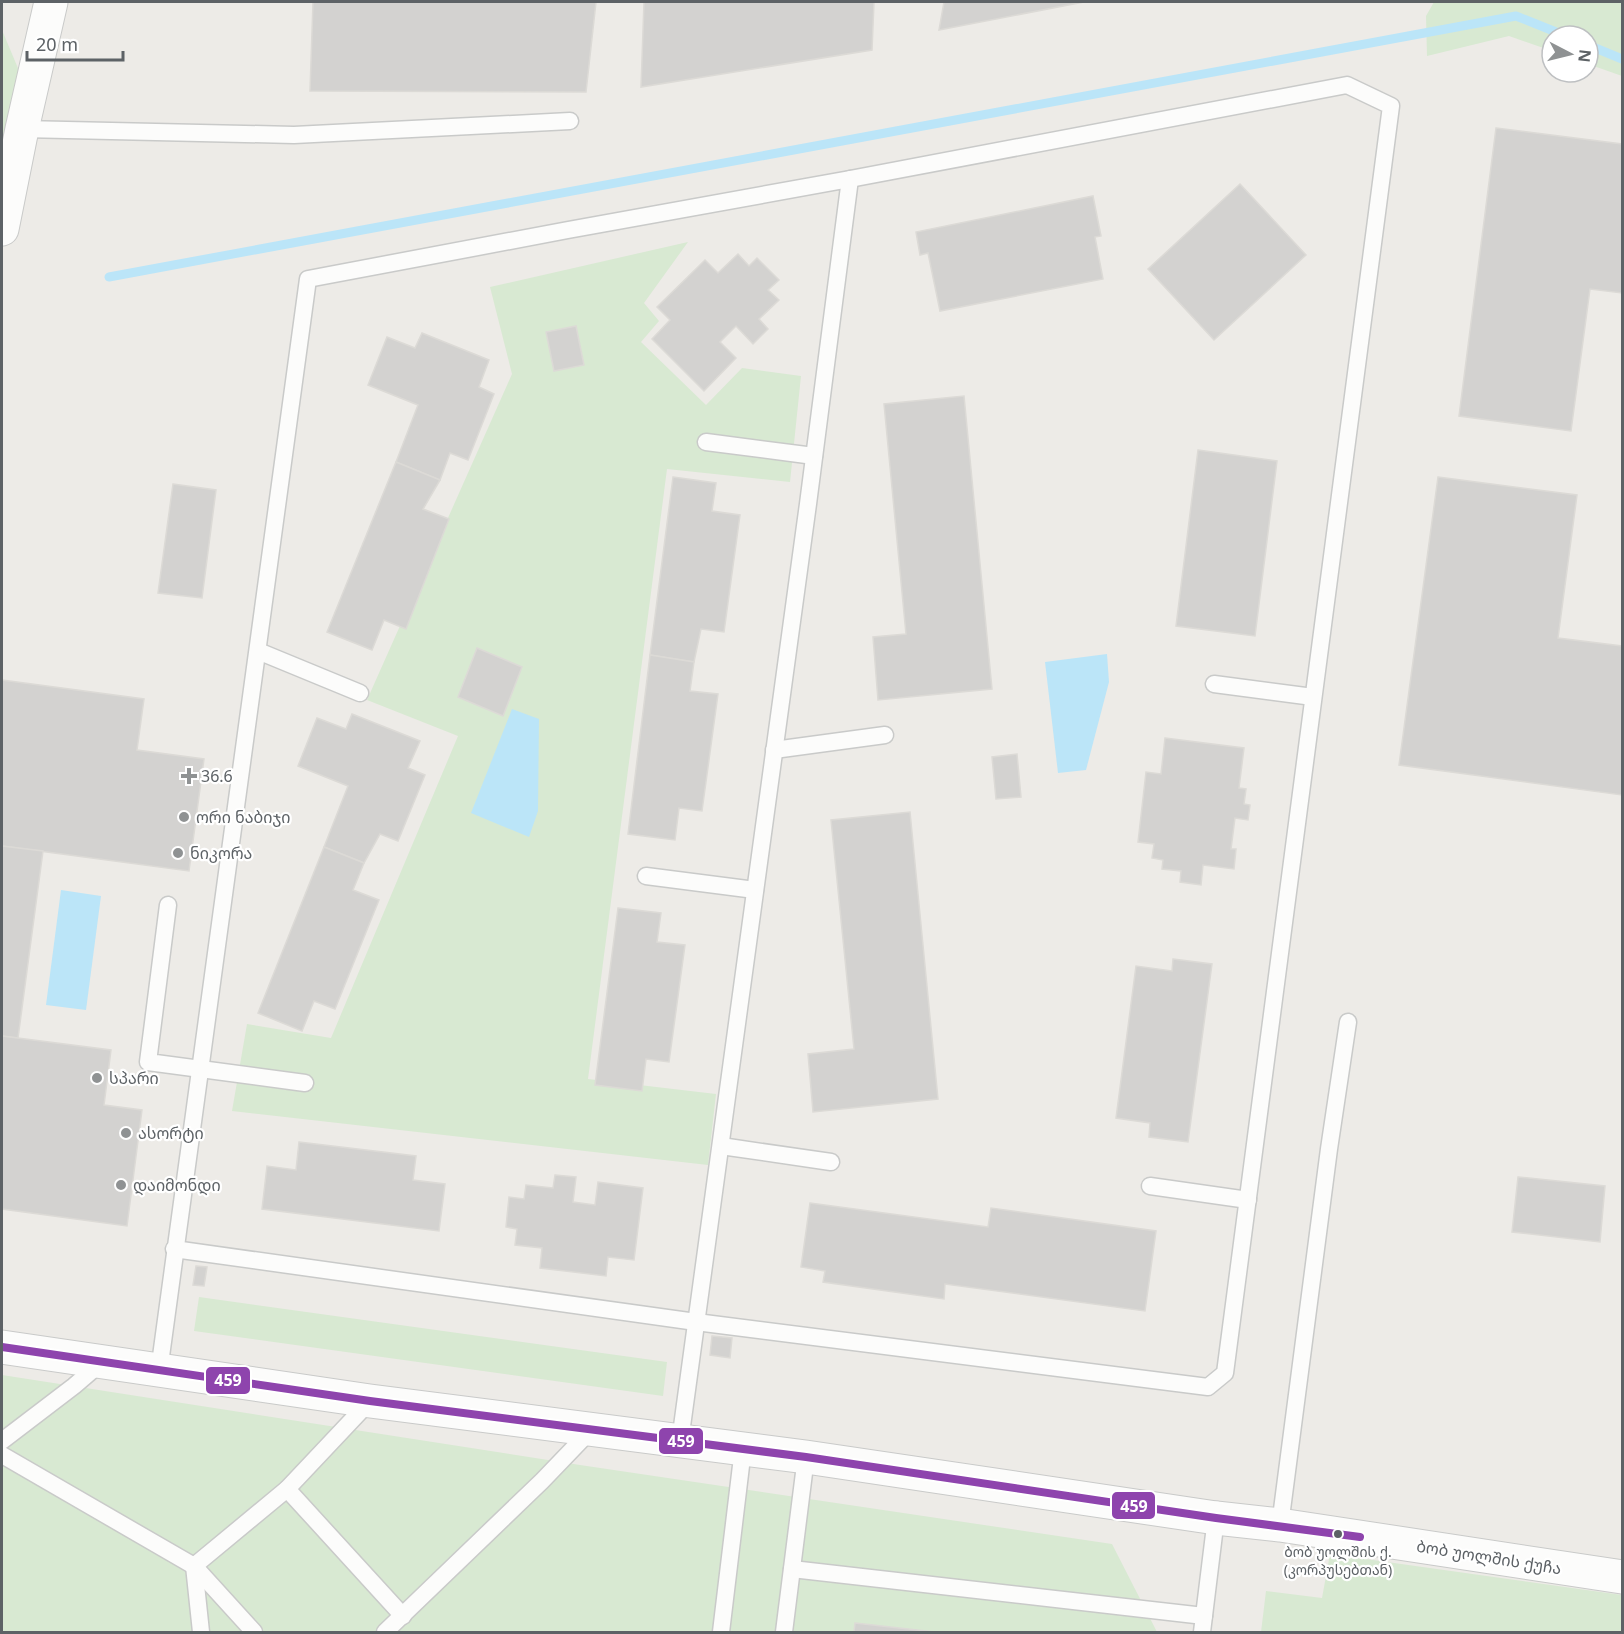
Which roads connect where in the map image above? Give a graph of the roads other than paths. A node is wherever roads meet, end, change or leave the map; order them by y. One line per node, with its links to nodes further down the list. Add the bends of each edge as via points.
1 (51, 2): 3 (street)
2 (570, 121): 3 (lane, via 294,135)
3 (22, 129): 5 (street)
4 (850, 179): 7 (lane); 8 (lane, via 308,279); 11 (lane, via 1347,85 1391,106)
5 (2, 230)
6 (706, 442): 7 (lane)
7 (814, 456): 13 (lane)
8 (258, 651): 10 (lane); 18 (lane)
9 (1214, 684): 11 (lane)
10 (360, 693)
11 (1313, 698): 23 (lane)
12 (885, 735): 13 (lane)
13 (774, 750): 15 (lane)
14 (646, 876): 15 (lane)
15 (755, 890): 20 (lane)
16 (168, 905): 18 (lane, via 148,1062)
17 (1348, 1022): 38 (lane)
18 (200, 1069): 19 (lane); 24 (lane)
19 (305, 1083)
20 (721, 1146): 21 (lane); 25 (lane)
21 (831, 1162)
22 (1150, 1186): 23 (lane)
23 (1248, 1200): 25 (lane, via 1225,1373 1208,1387)
24 (174, 1249): 25 (lane); 28 (lane)
25 (696, 1322): 32 (lane)
26 (2, 1347): 27 (street, ბობ უოლშის ქუჩა)
27 (102, 1361): 28 (street, ბობ უოლშის ქუჩა); 31 (lane)
28 (159, 1371): 29 (street, ბობ უოლშის ქუჩა)
29 (370, 1401): 30 (street, ბობ უოლშის ქუჩა); 36 (lane)
30 (591, 1430): 32 (street, ბობ უოლშის ქუჩა); 42 (lane)
31 (2, 1441)
32 (680, 1441): 33 (street, ბობ უოლშის ქუჩა)
33 (743, 1449): 35 (street, ბობ უოლშის ქუჩა); 47 (lane)
34 (2, 1455): 39 (lane)
35 (806, 1457): 37 (street, ბობ უოლშის ქუჩა); 40 (lane)
36 (287, 1489): 39 (lane); 42 (lane)
37 (1216, 1518): 38 (street, ბობ უოლშის ქუჩა); 43 (lane)
38 (1280, 1525): 41 (street, ბობ უოლშის ქუჩა)
39 (194, 1566): 44 (lane); 45 (lane)
40 (792, 1569): 43 (lane); 48 (lane)
41 (1623, 1577)
42 (403, 1616): 46 (lane)
43 (1203, 1624)
44 (201, 1632)
45 (254, 1632)
46 (385, 1632)
47 (721, 1632)
48 (784, 1632)

